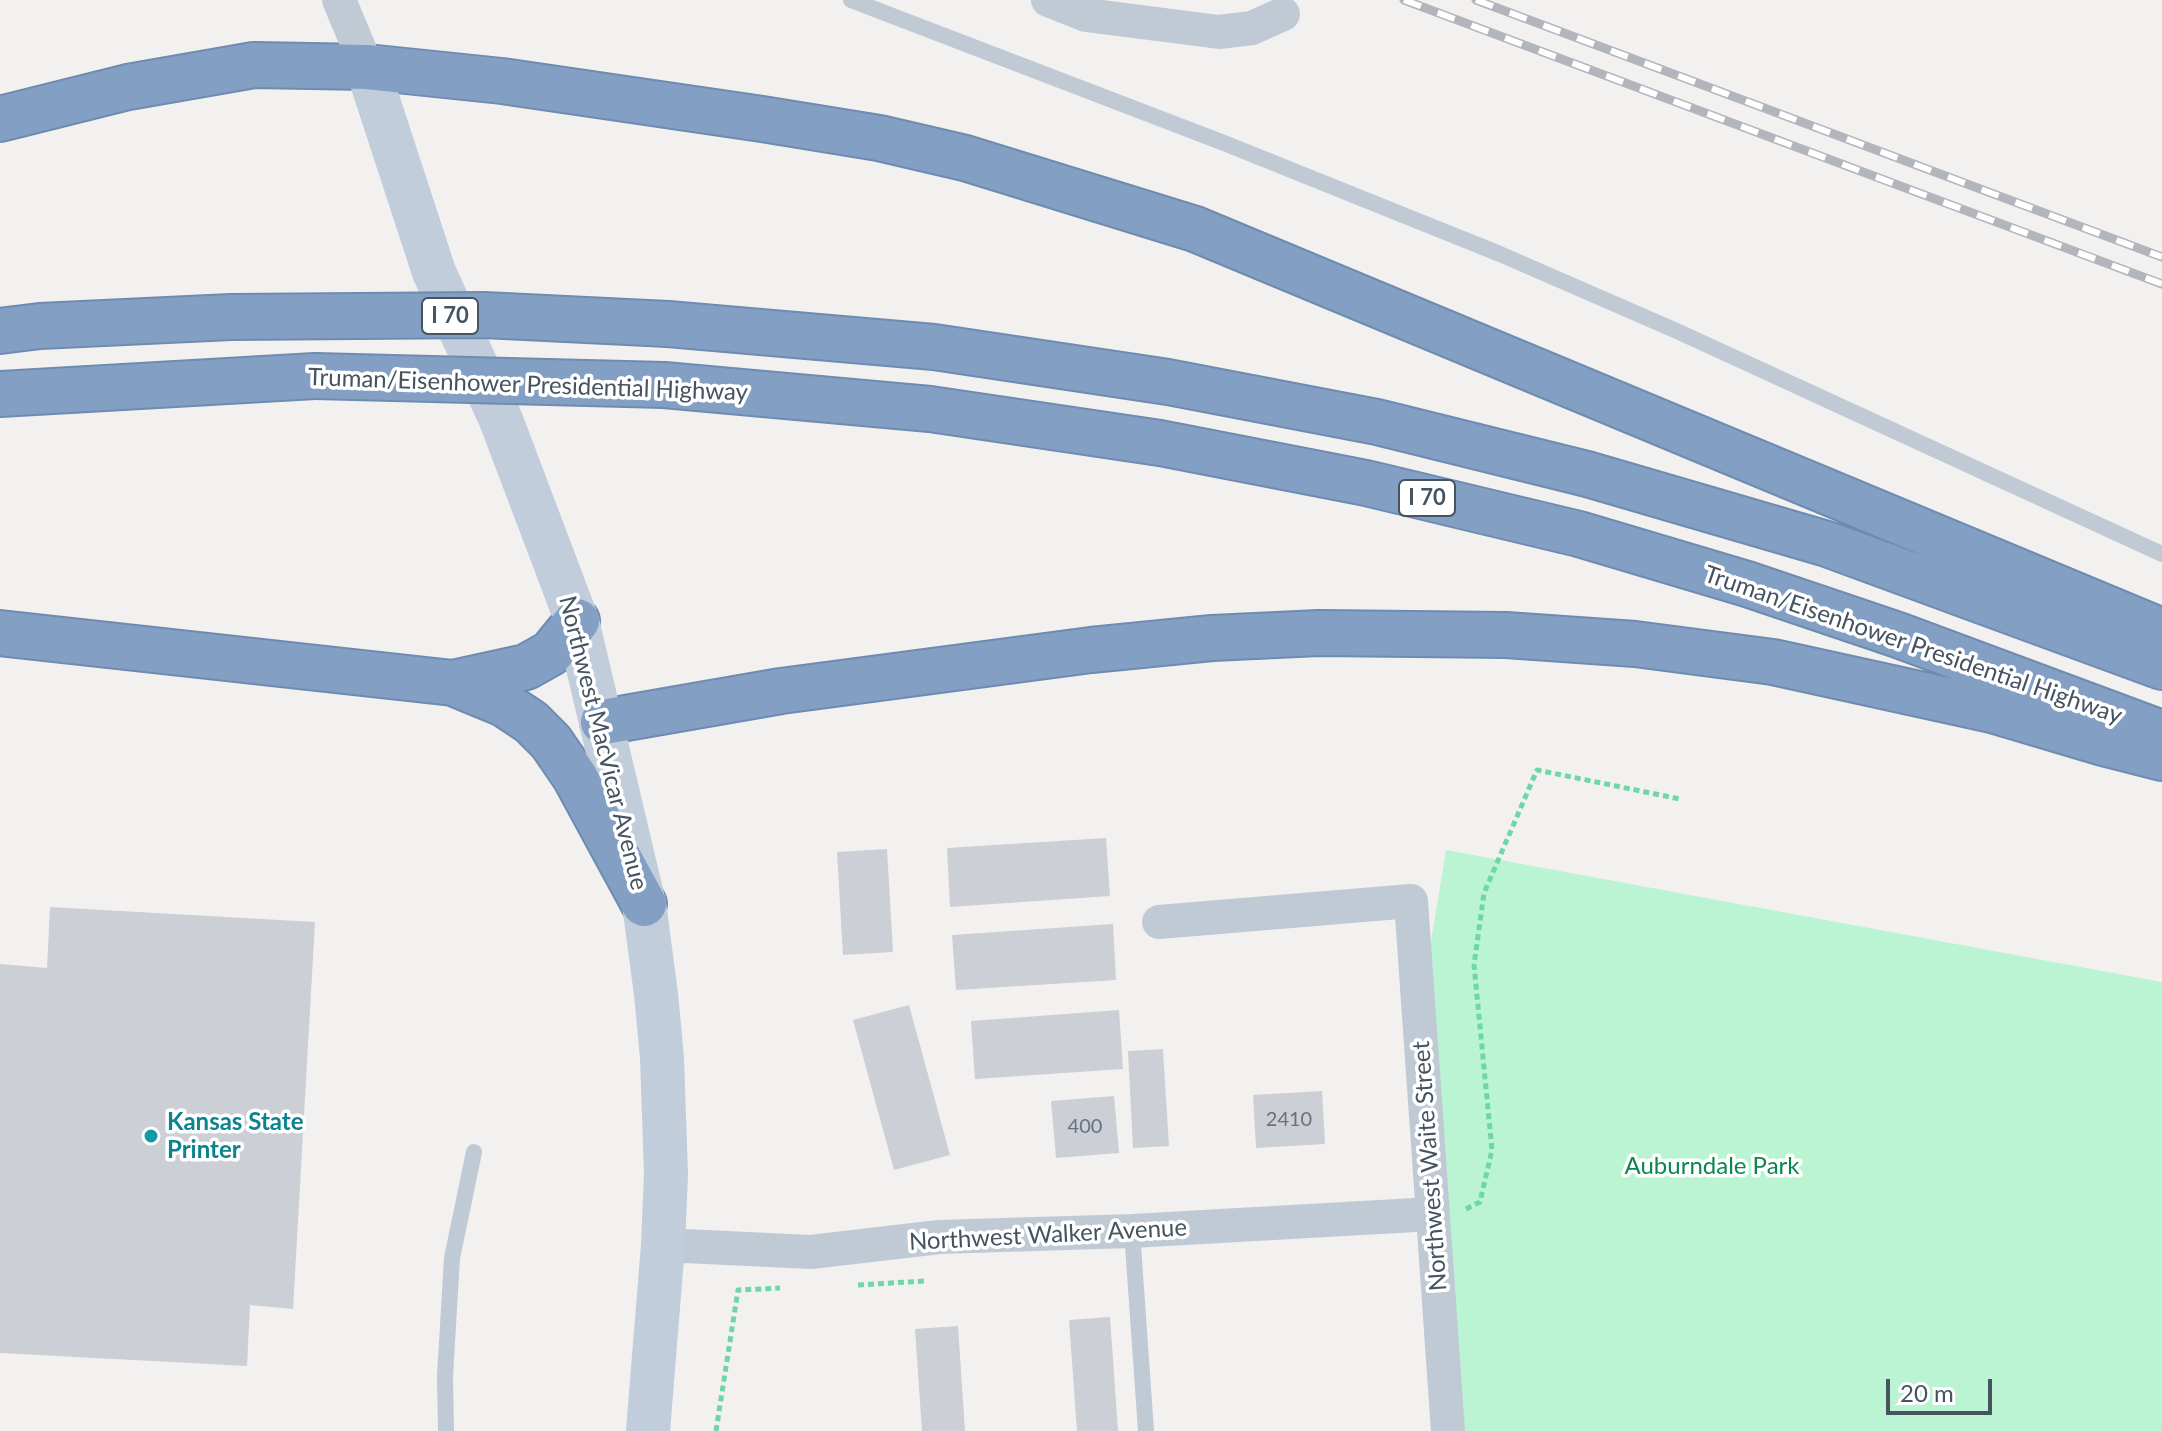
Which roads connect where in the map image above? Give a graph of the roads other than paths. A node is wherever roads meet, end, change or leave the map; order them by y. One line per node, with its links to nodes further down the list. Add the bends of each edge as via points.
1 (339, 0): 5 (street, Northwest MacVicar Avenue)
2 (851, 0): 9 (lane, via 1500,254)
3 (1048, 0): 4 (street, via 1086,15 1219,32 1252,28)
4 (1283, 14)
5 (367, 67): 6 (highway, via 254,65 128,87); 10 (main road, Northwest MacVicar Avenue, via 434,272 501,420); 11 (highway, via 502,81 879,138 1082,192 1195,229)
6 (0, 119)
7 (0, 331): 13 (highway, I 70, bridge, via 231,317 484,315 668,324 934,347 1168,382 1377,422 1587,474 1827,544)
8 (0, 394): 16 (highway, Truman/Eisenhower Presidential Highway / I 70, bridge, via 315,376 664,385 930,409 1160,443 1366,483 1579,534 1898,635)
9 (2162, 554)
10 (577, 621): 14 (highway, via 551,653 526,667); 15 (main road, Northwest MacVicar Avenue)
11 (2162, 631)
12 (0, 633): 14 (highway)
13 (2162, 667)
14 (453, 683): 18 (highway, via 504,704 551,742)
15 (603, 722): 17 (highway, via 781,691 1212,638 1506,635 1635,644 1773,662 1992,710); 18 (main road, Northwest MacVicar Avenue)
16 (2162, 733)
17 (2162, 758)
18 (644, 904): 23 (main road, Northwest MacVicar Avenue, via 662,1058)
19 (1159, 922): 21 (street, Northwest Waite Street, via 1411,901)
20 (474, 1152): 24 (lane, via 452,1258)
21 (1444, 1214): 22 (street, Northwest Walker Avenue); 27 (street, Northwest Waite Street)
22 (1132, 1231): 23 (street, Northwest Walker Avenue, via 939,1237 811,1252); 26 (lane)
23 (663, 1245): 25 (main road, Northwest MacVicar Avenue)
24 (446, 1431)
25 (648, 1431)
26 (1146, 1431)
27 (1448, 1431)

